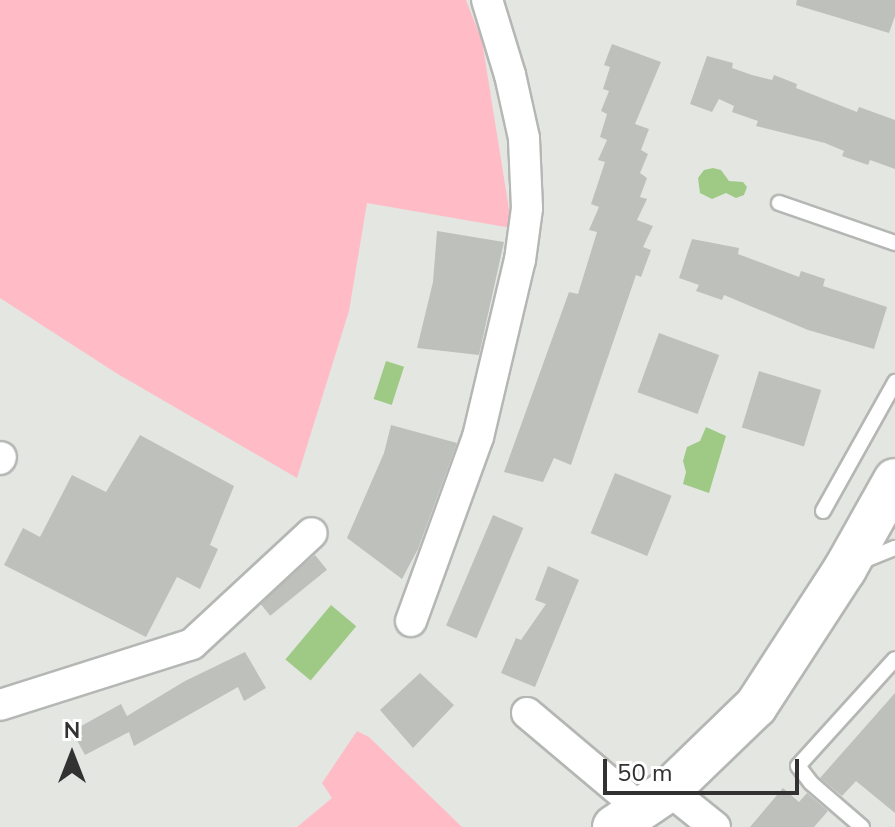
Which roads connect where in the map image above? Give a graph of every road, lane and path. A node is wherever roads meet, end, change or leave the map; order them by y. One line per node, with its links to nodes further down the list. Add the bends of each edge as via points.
1 (487, 0): 10 (street, via 524,138 527,208 520,260 478,437)
2 (779, 203): 3 (lane)
3 (895, 243)
4 (895, 382): 6 (lane)
5 (895, 480): 9 (main road)
6 (823, 511)
7 (312, 533): 12 (street, via 192,644)
8 (895, 548): 9 (lane)
9 (845, 569): 14 (main road, via 756,706)
10 (411, 621)
11 (895, 659): 16 (lane, via 798,766)
12 (0, 705)
13 (527, 713): 14 (street)
14 (641, 809): 15 (street)
15 (715, 827)
16 (862, 827)

